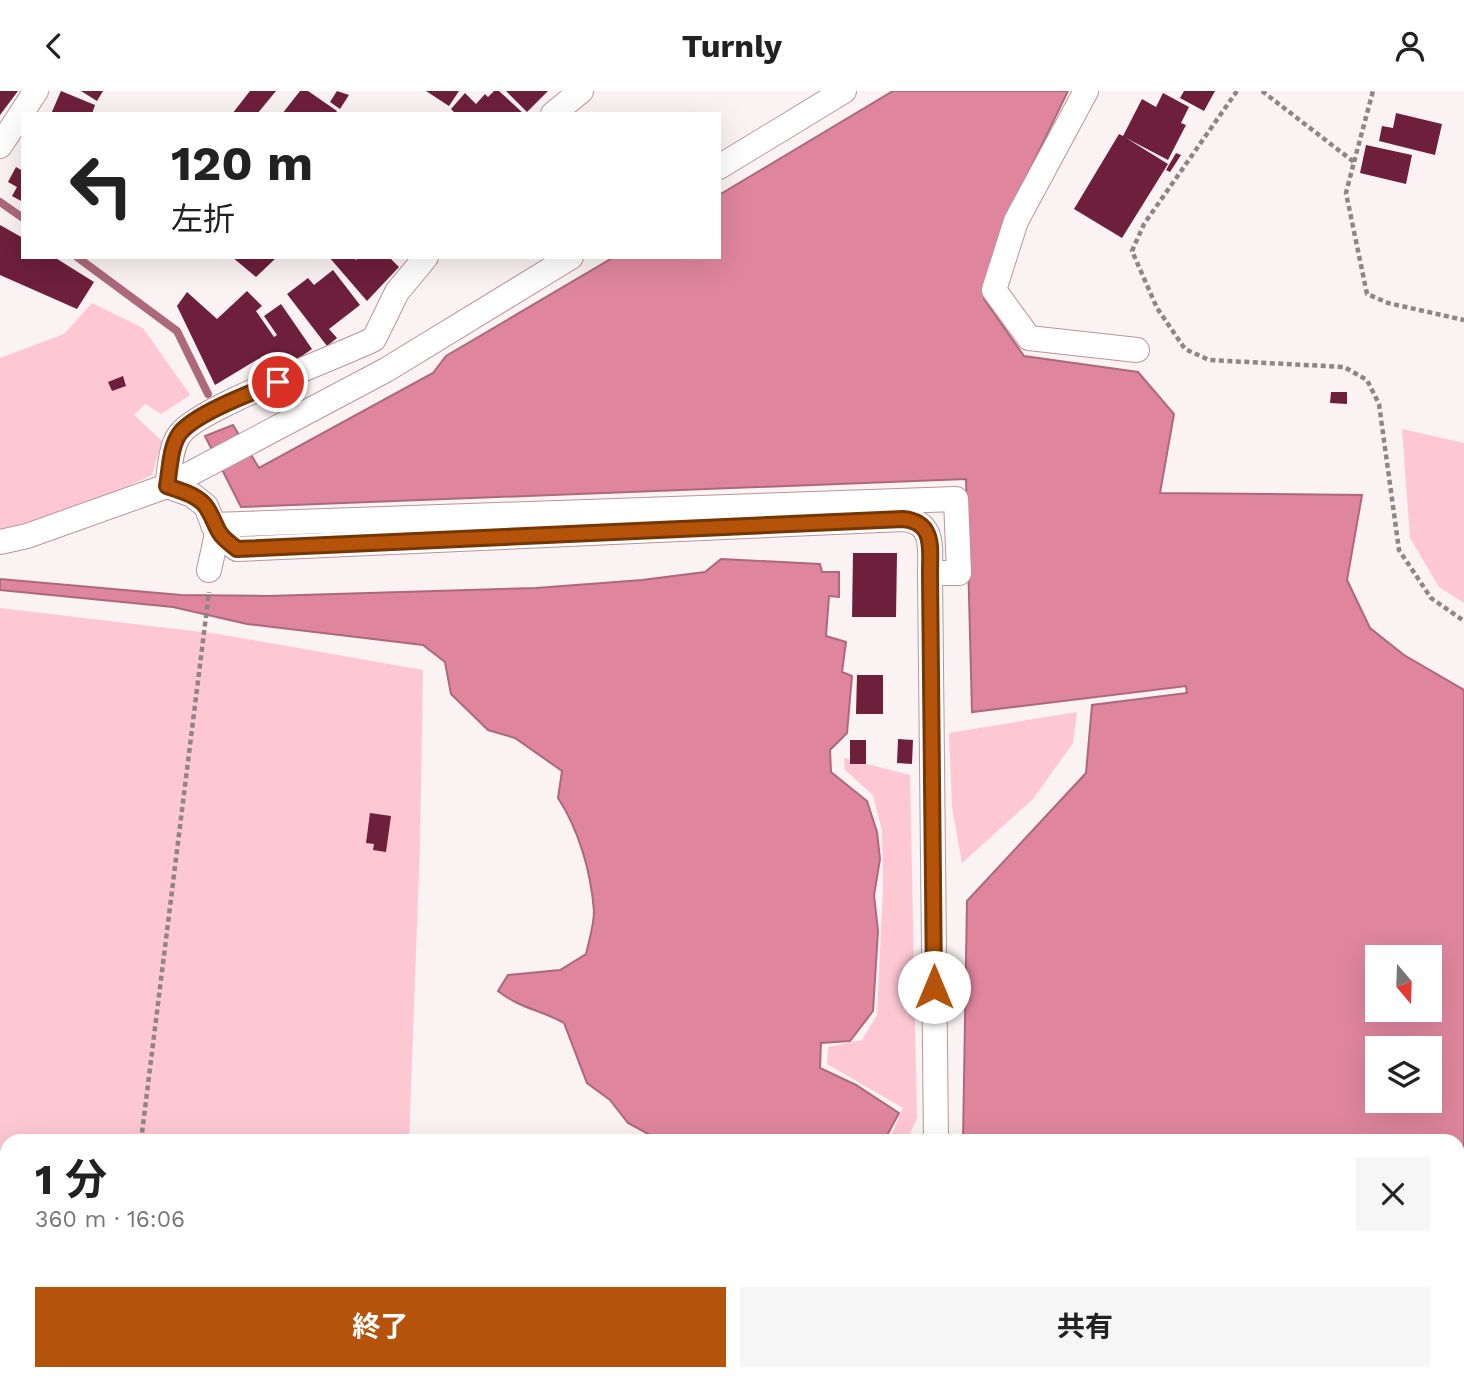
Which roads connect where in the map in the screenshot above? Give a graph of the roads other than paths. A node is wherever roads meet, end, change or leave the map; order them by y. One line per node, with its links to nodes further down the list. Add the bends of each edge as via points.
1 (36, 91): 5 (street)
2 (581, 91): 6 (street)
3 (844, 91): 9 (street)
4 (1086, 91): 12 (street, via 1016,221 995,290 1029,338)
5 (22, 112)
6 (555, 112)
7 (21, 114): 8 (street)
8 (0, 146)
9 (721, 166)
10 (424, 259): 13 (street, via 397,292 374,339 228,403 179,434)
11 (568, 259): 13 (street, via 386,370)
12 (1137, 350)
13 (167, 486): 14 (street, via 206,506); 15 (street)
14 (215, 530): 16 (street); 17 (street, via 237,549 279,549 903,519 915,520 929,531); 17 (street, via 956,499 959,573)
15 (0, 542)
16 (209, 571)
17 (930, 573): 18 (street)
18 (936, 1134)

